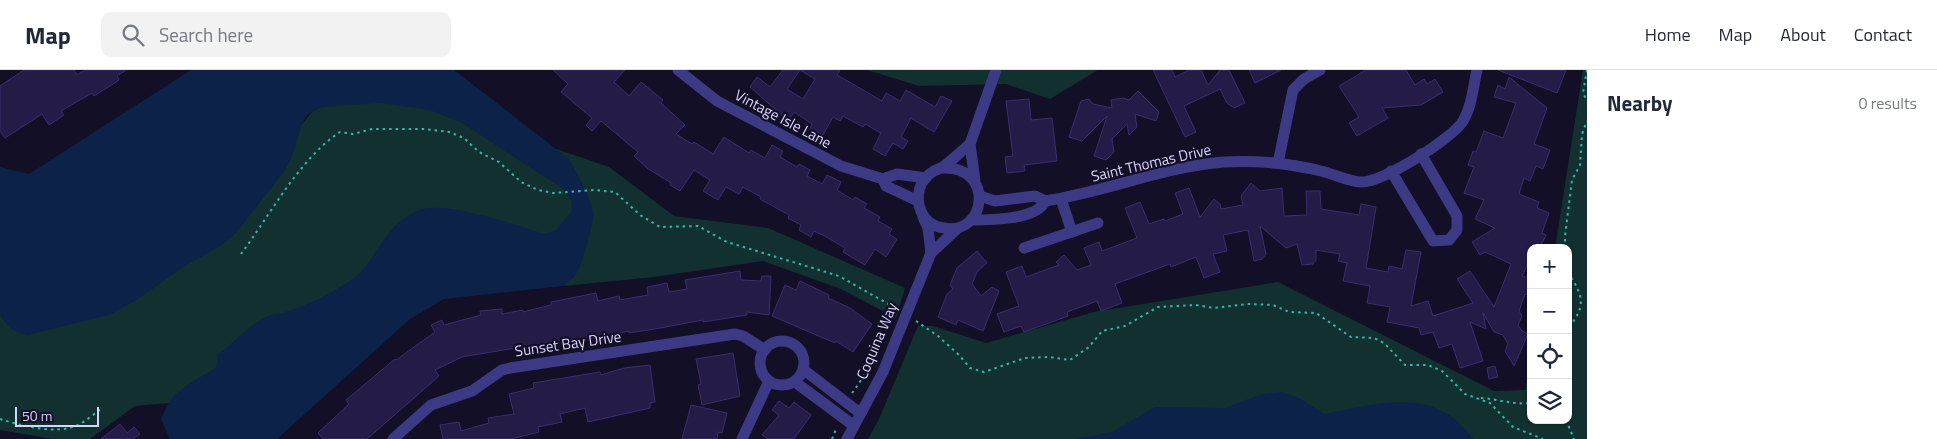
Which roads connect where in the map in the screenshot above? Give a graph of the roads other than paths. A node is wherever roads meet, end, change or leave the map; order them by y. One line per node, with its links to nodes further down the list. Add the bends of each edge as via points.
1 (678, 70): 11 (street, Vintage Isle Lane, via 717,101 840,166)
2 (996, 70): 5 (street)
3 (1320, 70): 7 (street, via 1293,90)
4 (1476, 70): 6 (street, Saint Thomas Drive, via 1470,106 1463,120 1447,138)
5 (970, 144): 8 (street); 12 (street)
6 (1421, 154): 9 (street, Saint Thomas Drive); 9 (street, via 1457,216 1457,230 1449,240 1433,241)
7 (1278, 163): 9 (street, Saint Thomas Drive, via 1363,182); 15 (street, Saint Thomas Drive, via 1221,162)
8 (943, 168): 10 (street); 12 (street, via 960,170)
9 (1391, 171)
10 (926, 178): 11 (street, Vintage Isle Lane, via 897,174); 16 (street, via 918,193)
11 (883, 179): 16 (street, Vintage Isle Lane, via 886,186)
12 (974, 181): 13 (street)
13 (980, 196): 14 (street, Saint Thomas Drive, via 995,201); 20 (street)
14 (1024, 198): 17 (street, Saint Thomas Drive, via 1035,196); 18 (street)
15 (1061, 198): 17 (street, Saint Thomas Drive); 23 (street)
16 (918, 201): 19 (street)
17 (1045, 201): 18 (street, Saint Thomas Drive, via 1040,209)
18 (1028, 213): 20 (street, Saint Thomas Drive, via 1016,217)
19 (923, 215): 22 (street, via 938,227); 25 (street, Coquina Way, via 928,228)
20 (971, 220): 22 (street)
21 (1098, 223): 23 (street)
22 (958, 228): 25 (street, Coquina Way)
23 (1072, 232): 24 (street)
24 (1024, 248)
25 (930, 253): 30 (street, Coquina Way, via 883,372)
26 (765, 350): 27 (street, via 780,341 795,345 804,356); 28 (street, via 760,360); 32 (street, Sunset Bay Drive, via 735,334 510,368 472,391 431,405)
27 (804, 370): 29 (street); 30 (street)
28 (768, 381): 29 (street, via 782,386); 33 (street)
29 (795, 382): 31 (street)
30 (860, 413): 31 (street, Coquina Way)
31 (853, 425): 34 (street, Coquina Way)
32 (393, 439)
33 (742, 439)
34 (847, 439)

